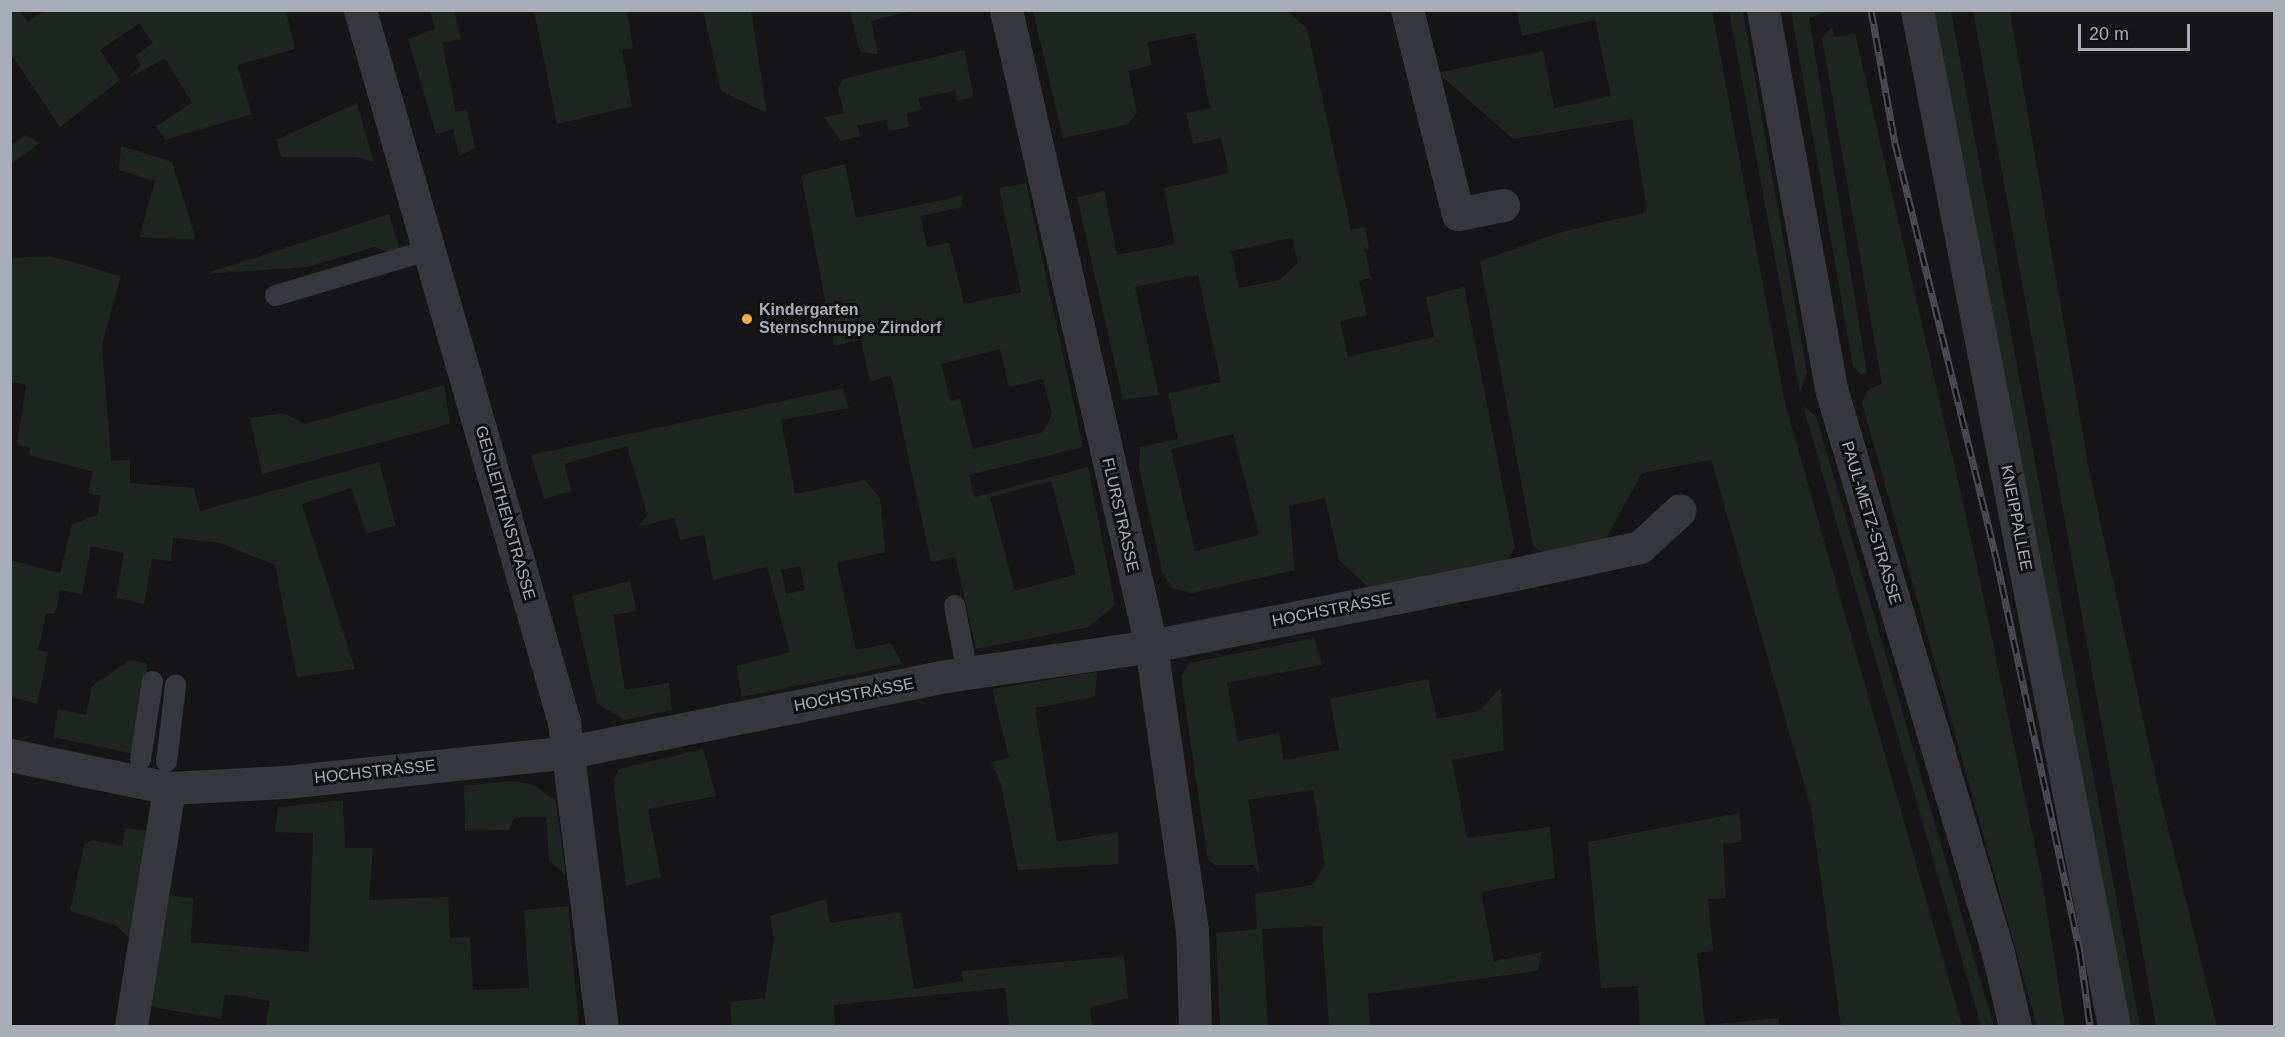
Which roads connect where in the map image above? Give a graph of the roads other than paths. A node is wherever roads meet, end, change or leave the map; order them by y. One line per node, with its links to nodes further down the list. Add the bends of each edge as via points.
1 (360, 10): 7 (street, GEISLEITHENSTRASSE)
2 (1006, 10): 11 (street, FLURSTRASSE)
3 (1407, 10): 6 (street, via 1458,214)
4 (1762, 10): 22 (street, PAUL-METZ-STRASSE, via 1832,392 1998,953)
5 (1917, 10): 23 (street, KNEIPPALLEE)
6 (1503, 205)
7 (430, 249): 8 (lane); 15 (street, GEISLEITHENSTRASSE)
8 (275, 295)
9 (1680, 510): 11 (street, HOCHSTRASSE, via 1640,547)
10 (954, 605): 12 (lane)
11 (1151, 646): 12 (street, HOCHSTRASSE); 21 (street, FLURSTRASSE, via 1190,908)
12 (967, 673): 15 (street, HOCHSTRASSE)
13 (152, 681): 17 (lane)
14 (175, 685): 18 (lane)
15 (569, 752): 18 (street, HOCHSTRASSE); 20 (street, GEISLEITHENSTRASSE)
16 (10, 755): 18 (street, HOCHSTRASSE)
17 (140, 759)
18 (168, 775): 19 (street)
19 (131, 1026)
20 (602, 1026)
21 (1195, 1026)
22 (2015, 1026)
23 (2114, 1026)

